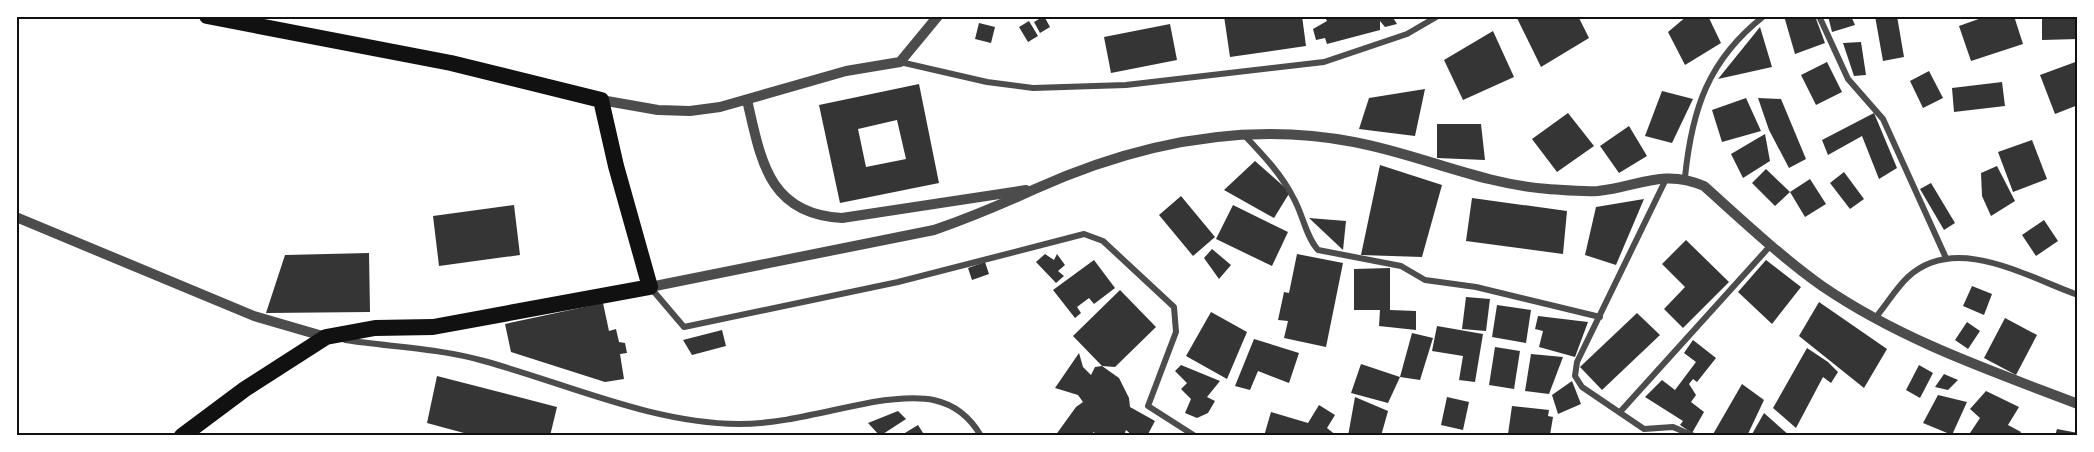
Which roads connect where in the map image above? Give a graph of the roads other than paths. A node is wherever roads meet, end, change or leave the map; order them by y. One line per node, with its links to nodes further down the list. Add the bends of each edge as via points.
1 (207, 16): 7 (highway, via 451,63)
2 (938, 16): 6 (street)
3 (1438, 16): 6 (street, via 1407,34 1324,62 1126,85 1033,88)
4 (1764, 16): 11 (street, via 1737,39 1711,73 1697,112)
5 (1819, 16): 15 (street, via 1848,79 1882,119)
6 (900, 62): 8 (street, via 846,71)
7 (601, 100): 8 (street, via 690,111); 16 (highway)
8 (747, 100): 12 (street, via 763,164 781,193 799,209 819,216 842,218)
9 (1242, 134): 10 (street, via 1353,142 1457,172 1546,189 1597,191); 12 (street, via 1198,138 1144,150); 18 (street, via 1281,176 1318,250 1392,263 1425,280 1476,287)
10 (1667, 177): 11 (street); 18 (street)
11 (1685, 177): 14 (street, via 1704,186)
12 (1035, 189): 16 (street, via 934,230)
13 (16, 218): 20 (street, via 254,316)
14 (1771, 245): 19 (street, via 1822,286); 22 (street)
15 (1946, 258): 17 (street, via 1968,258 1999,266); 19 (street, via 1908,277)
16 (650, 287): 20 (highway, via 432,327 375,328); 26 (street, via 684,327 898,282 1084,234 1103,241 1174,308 1176,332 1148,406)
17 (2078, 295)
18 (1600, 316): 22 (street, via 1577,362 1575,376 1582,387)
19 (1876, 317): 21 (street, via 1941,352)
20 (326, 337): 24 (highway); 25 (street, via 480,360 637,408 719,423 761,422 873,402 927,399 958,408)
21 (2078, 404)
22 (1620, 412): 23 (street)
23 (1646, 432): 27 (street, via 1673,427)
24 (182, 435)
25 (981, 435)
26 (1196, 435)
27 (1694, 435)

